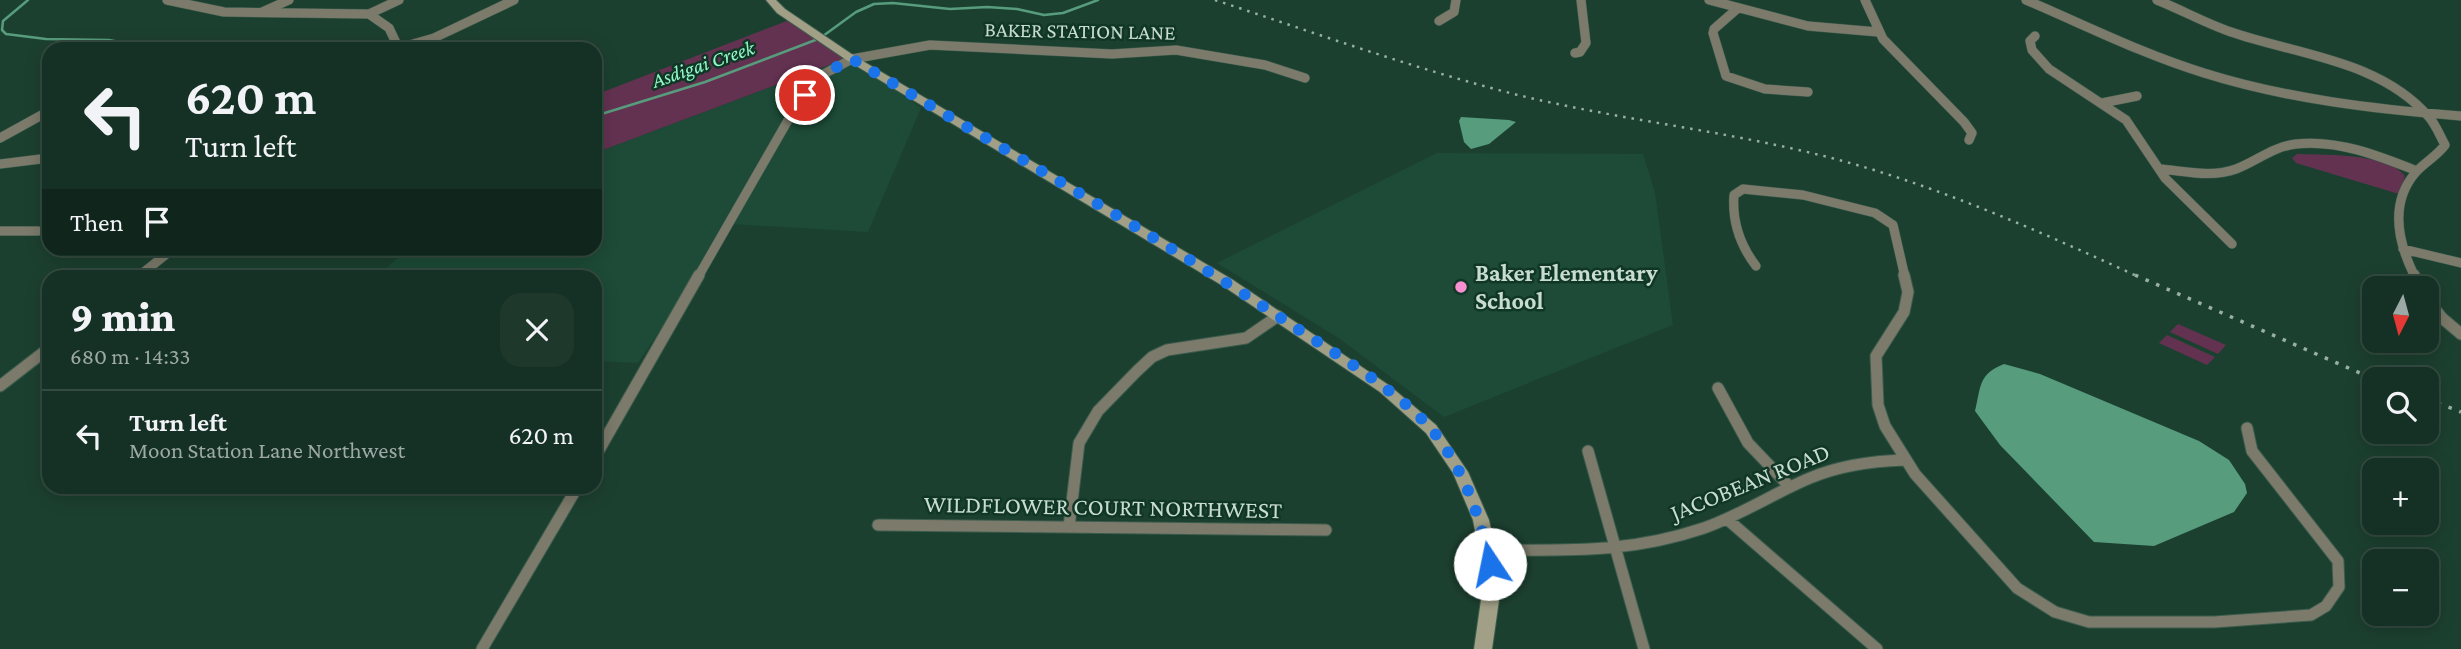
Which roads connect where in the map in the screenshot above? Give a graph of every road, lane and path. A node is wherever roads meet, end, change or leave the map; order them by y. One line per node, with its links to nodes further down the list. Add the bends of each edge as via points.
1 (167, 0): 13 (street)
2 (289, 0): 13 (street)
3 (399, 0): 14 (street)
4 (514, 0): 19 (street)
5 (771, 0): 21 (main road)
6 (1456, 0): 15 (street, via 1454,12)
7 (1581, 0): 20 (street, via 1586,43)
8 (1709, 0): 12 (street)
9 (1865, 0): 16 (street)
10 (2026, 0): 26 (street, via 2203,73 2323,102)
11 (2157, 0): 26 (street, via 2227,30 2358,69 2398,90)
12 (1738, 8): 16 (street, via 1808,26); 23 (street, via 1713,33 1726,76 1765,89)
13 (257, 14): 14 (street)
14 (369, 14): 18 (street, via 389,28)
15 (1439, 21)
16 (1878, 32): 30 (street, via 1964,122 1972,133)
17 (2035, 36): 25 (street, via 2029,41 2032,50 2049,69)
18 (396, 42)
19 (421, 42)
20 (1575, 53)
21 (852, 59): 22 (street, BAKER STATION LANE, via 930,45 1112,54 1176,50 1265,65); 45 (main road); 51 (street, BAKER STATION LANE, via 820,76 791,115)
22 (1305, 78)
23 (1808, 92)
24 (2137, 96): 25 (street)
25 (2102, 103): 33 (street, via 2126,120)
26 (2423, 113): 28 (street); 34 (street, via 2441,133 2445,145)
27 (42, 115): 29 (street)
28 (2461, 116)
29 (0, 138)
30 (1969, 140)
31 (42, 159): 32 (street)
32 (0, 164)
33 (2160, 169): 34 (street, via 2220,173 2278,147 2309,144 2364,153); 37 (street)
34 (2417, 171): 38 (street, via 2396,222)
35 (0, 231): 36 (street)
36 (37, 231)
37 (2232, 244)
38 (2403, 249): 40 (street); 43 (street)
39 (164, 256): 42 (street)
40 (2461, 263)
41 (1756, 266): 53 (street, via 1744,252 1734,215 1734,195 1743,189 1845,204 1875,213 1893,225 1908,292 1903,313 1876,356 1875,381 1885,425)
42 (146, 270)
43 (2415, 276)
44 (2440, 315): 46 (street)
45 (1278, 316): 58 (street, via 1246,338 1167,351 1137,370 1098,411 1079,443); 60 (main road, via 1385,389 1431,429 1460,472 1481,520)
46 (2461, 334)
47 (42, 353): 48 (street)
48 (0, 386)
49 (1718, 388): 54 (street, via 1748,443)
50 (2246, 428): 53 (street, via 2252,451 2338,561 2342,575 2335,600 2311,615 2214,622 2089,622 2055,612 2017,588)
51 (602, 445)
52 (1588, 451): 61 (street)
53 (1904, 460): 54 (street, JACOBEAN ROAD, via 1873,459 1820,472)
54 (1788, 486): 56 (street, JACOBEAN ROAD)
55 (573, 494): 62 (street)
56 (1727, 519): 61 (street, JACOBEAN ROAD); 65 (street)
57 (878, 525): 58 (street, WILDFLOWER COURT NORTHWEST)
58 (1069, 527): 59 (street, WILDFLOWER COURT NORTHWEST)
59 (1326, 530)
60 (1487, 550): 61 (street, JACOBEAN ROAD); 63 (main road, via 1493,579)
61 (1616, 550): 64 (street)
62 (482, 649)
63 (1483, 649)
64 (1644, 649)
65 (1877, 649)

